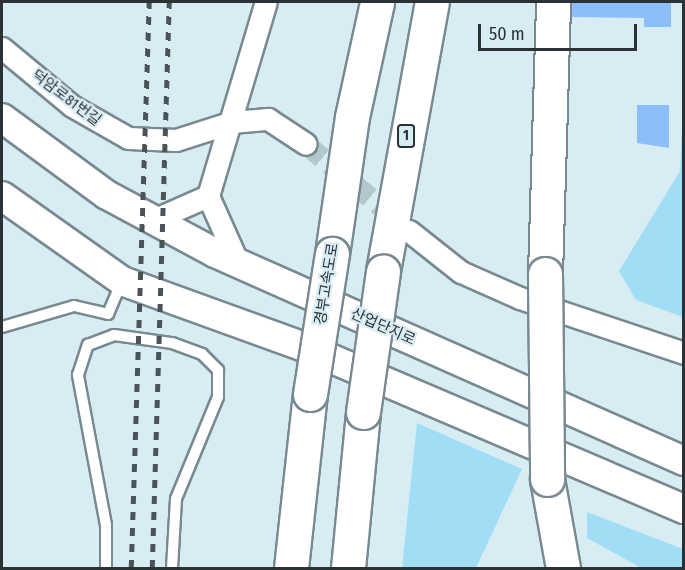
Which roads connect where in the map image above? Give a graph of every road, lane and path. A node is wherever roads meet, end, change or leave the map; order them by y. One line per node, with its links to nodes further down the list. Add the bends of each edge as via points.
1 (266, 2): 7 (street)
2 (377, 2): 23 (highway, 경부고속도로, bridge, via 352,117 310,394)
3 (432, 2): 24 (highway, 1, bridge, via 383,271 363,412)
4 (553, 2): 25 (highway, bridge, via 545,274 547,479)
5 (2, 48): 7 (street, 덕암로81번길, via 72,106 128,138 176,140)
6 (2, 118): 11 (main road, 산업단지로, via 106,195)
7 (232, 122): 8 (street, 덕암로81번길, via 268,119); 10 (street)
8 (306, 144)
9 (2, 196): 14 (main road)
10 (208, 196): 11 (street); 13 (street)
11 (153, 220): 13 (main road, 산업단지로)
12 (409, 231): 18 (street, via 471,276)
13 (238, 263): 19 (main road, 산업단지로)
14 (122, 280): 15 (lane); 20 (main road, via 304,347)
15 (108, 314): 16 (lane, via 74,306); 17 (lane)
16 (2, 327)
17 (114, 335): 21 (lane, via 88,345 78,375 106,525); 22 (lane, via 172,343 202,354 218,370 218,397 176,499)
18 (684, 353)
19 (684, 461)
20 (684, 509)
21 (106, 568)
22 (172, 568)
23 (291, 568)
24 (348, 568)
25 (563, 568)

